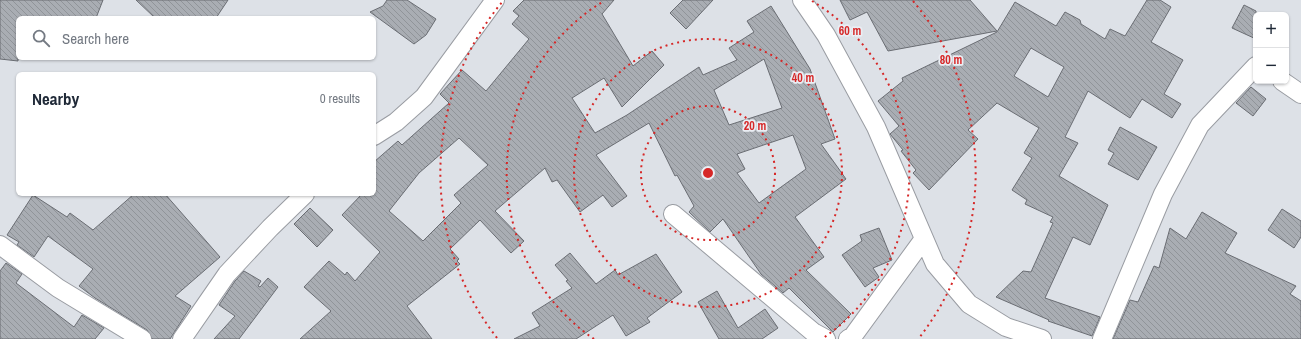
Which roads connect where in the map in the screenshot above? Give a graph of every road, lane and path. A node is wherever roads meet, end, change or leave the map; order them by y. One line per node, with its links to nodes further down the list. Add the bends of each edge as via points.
1 (495, 0): 6 (street, via 424,97 396,122)
2 (802, 0): 9 (street, via 826,35 876,127)
3 (1253, 69): 16 (street, via 1200,125 1163,194)
4 (1286, 84): 5 (street)
5 (1301, 94)
6 (376, 135)
7 (304, 196): 13 (street, via 227,274)
8 (673, 214): 14 (street, via 813,332)
9 (923, 240): 11 (street); 15 (street, via 935,264 969,304 1006,327)
10 (0, 245): 12 (street, via 58,288)
11 (851, 338)
12 (142, 339)
13 (182, 339)
14 (826, 339)
15 (1042, 339)
16 (1102, 339)

